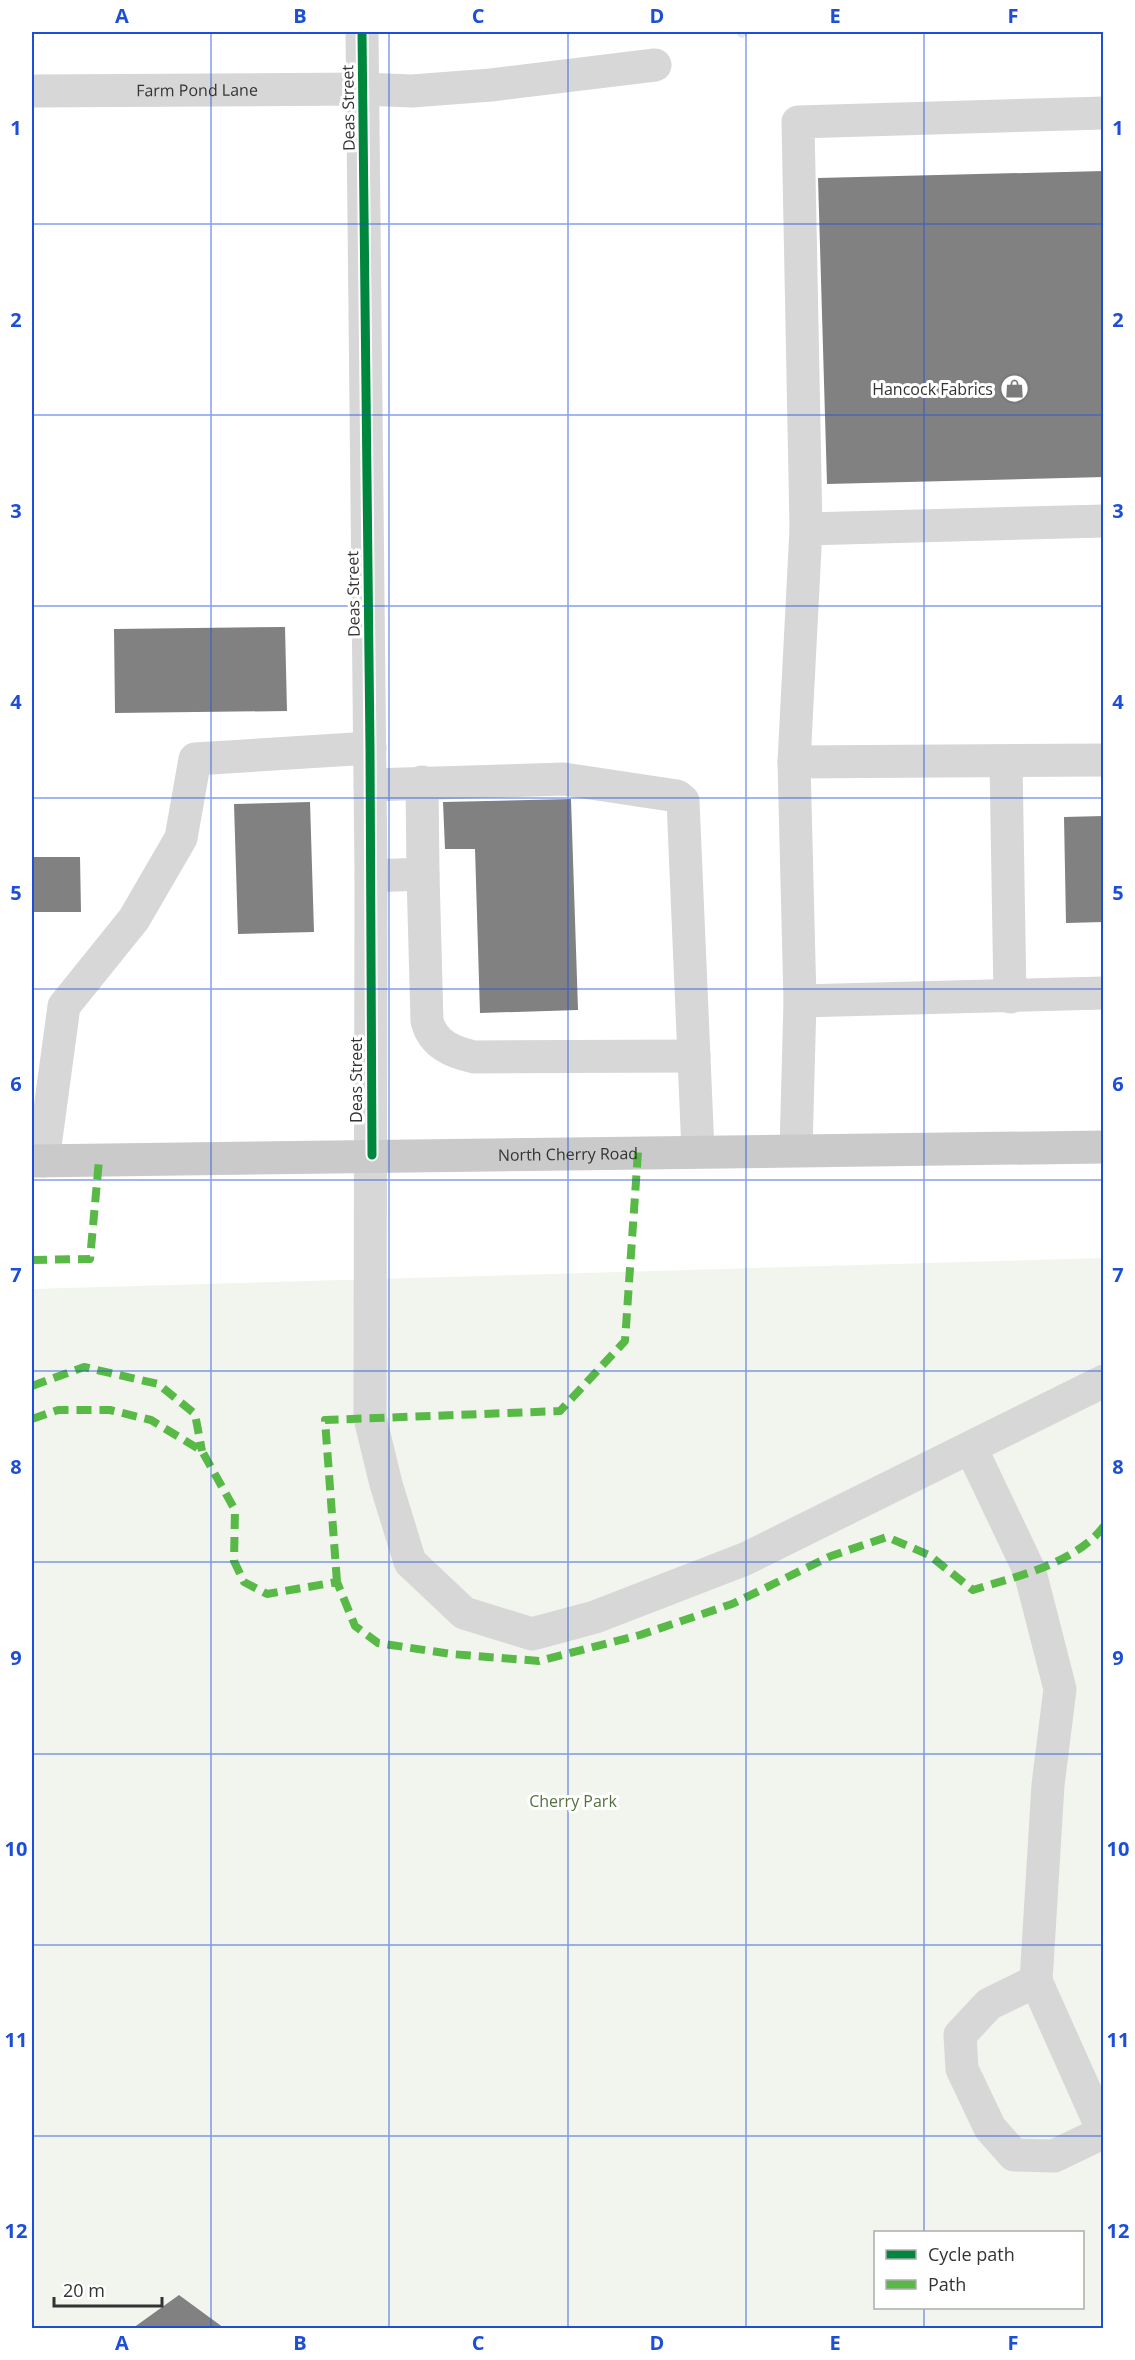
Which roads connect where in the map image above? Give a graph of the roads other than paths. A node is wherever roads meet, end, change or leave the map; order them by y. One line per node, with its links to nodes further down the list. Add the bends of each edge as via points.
1 (362, 32): 3 (street, Deas Street)
2 (655, 65): 3 (street, Farm Pond Lane, via 491,85 404,91)
3 (363, 89): 4 (street, Farm Pond Lane); 8 (street, Deas Street)
4 (32, 92)
5 (1104, 113): 7 (street, via 798,122)
6 (1104, 521): 7 (street)
7 (806, 529): 10 (street)
8 (370, 748): 13 (street, Deas Street); 24 (street, via 195,759 181,838 134,918 64,1006)
9 (1104, 760): 11 (street)
10 (794, 762): 11 (street); 18 (street)
11 (1006, 762): 17 (street)
12 (422, 782): 13 (street); 14 (street); 19 (street, via 564,779 677,796 683,801)
13 (370, 785): 15 (street, Deas Street)
14 (423, 874): 15 (street); 19 (street, via 427,1021 429,1031 447,1048 474,1057)
15 (371, 876): 23 (street, Deas Street)
16 (1104, 993): 17 (street)
17 (1010, 997): 18 (street)
18 (800, 1000): 21 (street)
19 (694, 1056): 22 (street)
20 (1104, 1147): 21 (main road, North Cherry Road)
21 (796, 1150): 22 (main road, North Cherry Road)
22 (698, 1151): 23 (main road, North Cherry Road)
23 (372, 1155): 24 (main road, North Cherry Road); 26 (street, Deas Street, via 370,1418 410,1562 464,1613 532,1634 595,1617 745,1559)
24 (37, 1161)
25 (1104, 1381): 26 (street, Deas Street)
26 (971, 1448): 27 (street, via 1030,1572 1060,1689 1048,1785)
27 (1036, 1981): 28 (street); 28 (street, via 989,2004 960,2035 962,2069 990,2128 1014,2155 1054,2156)
28 (1104, 2132)

